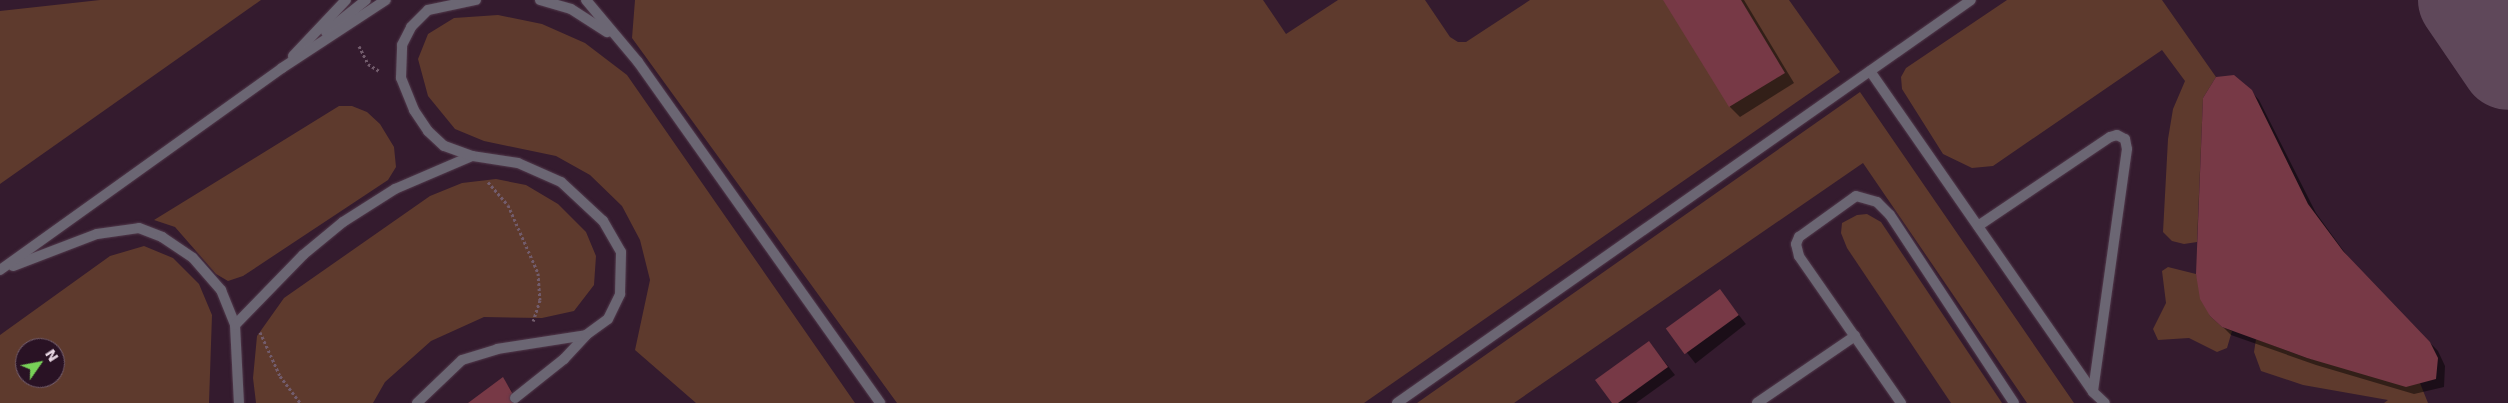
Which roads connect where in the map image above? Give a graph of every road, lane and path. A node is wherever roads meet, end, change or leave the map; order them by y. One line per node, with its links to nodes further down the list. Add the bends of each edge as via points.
1 (346, 0): 12 (lane)
2 (366, 0): 12 (lane)
3 (386, 0): 10 (lane)
4 (443, 0): 9 (lane)
5 (476, 0): 9 (lane)
6 (540, 0): 11 (lane, via 571,9 602,27)
7 (586, 0): 11 (lane)
8 (1971, 0): 13 (lane)
9 (428, 10): 14 (lane, via 411,27 402,45)
10 (349, 24): 12 (lane); 14 (path, via 368,64)
11 (638, 62): 28 (lane)
12 (282, 68): 17 (lane)
13 (1870, 70): 16 (lane); 29 (lane)
14 (401, 78): 15 (lane, via 414,110 428,131 444,146)
15 (468, 158): 18 (lane, via 396,189 343,222 304,255); 20 (lane, via 518,163 561,182 603,221 621,252 620,294 608,319); 22 (path, via 508,205 538,273 540,300)
16 (1978, 226): 23 (lane); 23 (lane, via 2110,137 2118,135 2125,139 2127,149)
17 (0, 270): 19 (lane, via 97,234 139,228 162,237 193,258 222,290)
18 (243, 316): 19 (lane); 26 (path, via 264,336 280,376)
19 (235, 325): 25 (lane)
20 (586, 335): 22 (lane); 24 (lane, via 564,359)
21 (1855, 336): 30 (lane); 31 (lane); 32 (lane, via 1799,256 1796,244 1798,237 1856,196 1877,202 1890,215)
22 (524, 345): 27 (lane, via 462,360)
23 (2093, 392): 33 (lane)
24 (515, 398)
25 (239, 403)
26 (300, 403)
27 (417, 403)
28 (880, 403)
29 (1397, 403)
30 (1757, 403)
31 (1901, 403)
32 (2014, 403)
33 (2105, 403)

